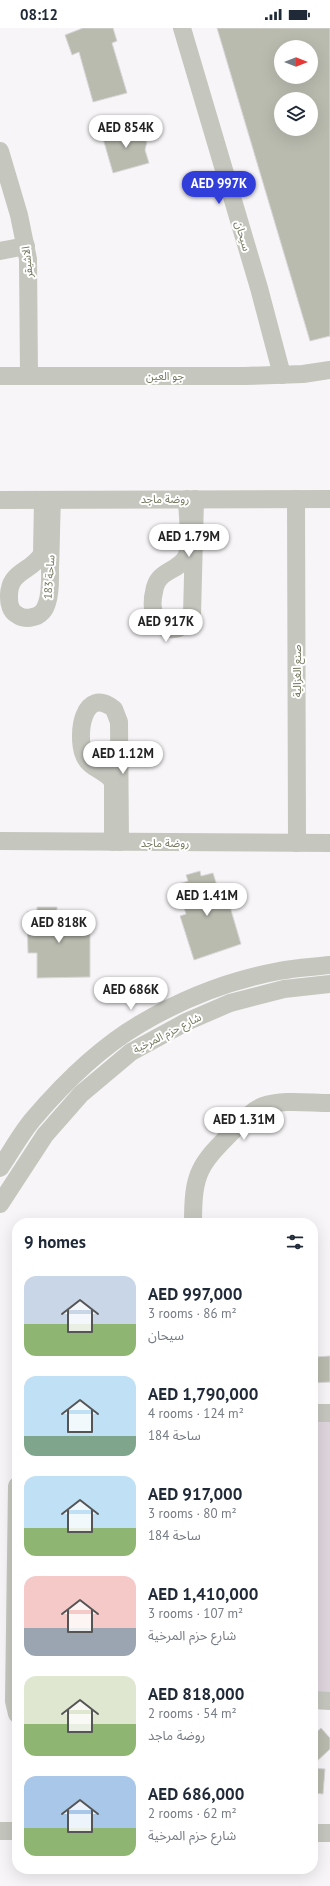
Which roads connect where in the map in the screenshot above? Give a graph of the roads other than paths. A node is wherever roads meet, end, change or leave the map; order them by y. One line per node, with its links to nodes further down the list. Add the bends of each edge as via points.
1 (182, 28): 6 (street, سيحان)
2 (0, 151): 3 (street, الاشيقر)
3 (26, 246): 4 (street); 8 (street, الاشيقر, via 29,273)
4 (0, 251)
5 (330, 370): 6 (street, جو العين)
6 (282, 375): 8 (street, جو العين)
7 (0, 376): 8 (street, جو العين)
8 (29, 376)
9 (191, 499): 10 (street, روضة ماجد); 12 (street, روضة ماجد); 15 (street, via 187,554 185,559); 16 (street)
10 (296, 499): 13 (street, روضة ماجد); 22 (street, صنع الغزالية)
11 (0, 500): 12 (street, روضة ماجد)
12 (47, 500): 14 (street, ساحة 183, via 42,554); 17 (street, ساحة 183)
13 (330, 500)
14 (26, 569): 17 (street, via 39,572); 17 (street, ساحة 183, via 12,581 9,594 9,604 13,612 20,617 37,616 43,611 47,603)
15 (171, 569): 16 (street); 16 (street, via 161,575 153,595 157,620 164,627 172,630 183,628 188,623 194,606)
16 (194, 578)
17 (50, 580)
18 (119, 754): 19 (street, via 112,764); 19 (street, via 119,722 114,710 102,703 89,707 83,719 82,748 91,766); 21 (street)
19 (102, 771): 21 (street, via 113,782)
20 (0, 841): 21 (street, روضة ماجد)
21 (117, 842): 22 (street, روضة ماجد)
22 (297, 843): 23 (street, روضة ماجد)
23 (330, 843)
24 (330, 965): 27 (street, شارع حزم المرخية, via 279,971 220,987 177,1004 140,1024 97,1056 64,1086 33,1119)
25 (330, 984): 28 (street, شارع حزم المرخية, via 284,989 230,1003 186,1022 130,1052 81,1094 45,1135)
26 (330, 1104): 29 (street, via 262,1106 244,1120 214,1150 200,1170 196,1181)
27 (0, 1168)
28 (0, 1204)
29 (194, 1218)
30 (318, 1413): 31 (street)
31 (330, 1413)
32 (12, 1556): 33 (street)
33 (7, 1627): 34 (street)
34 (12, 1681)
35 (318, 1700): 36 (street)
36 (330, 1700)
37 (0, 1831): 38 (street)
38 (12, 1831)
39 (318, 1833): 40 (street)
40 (330, 1833)

